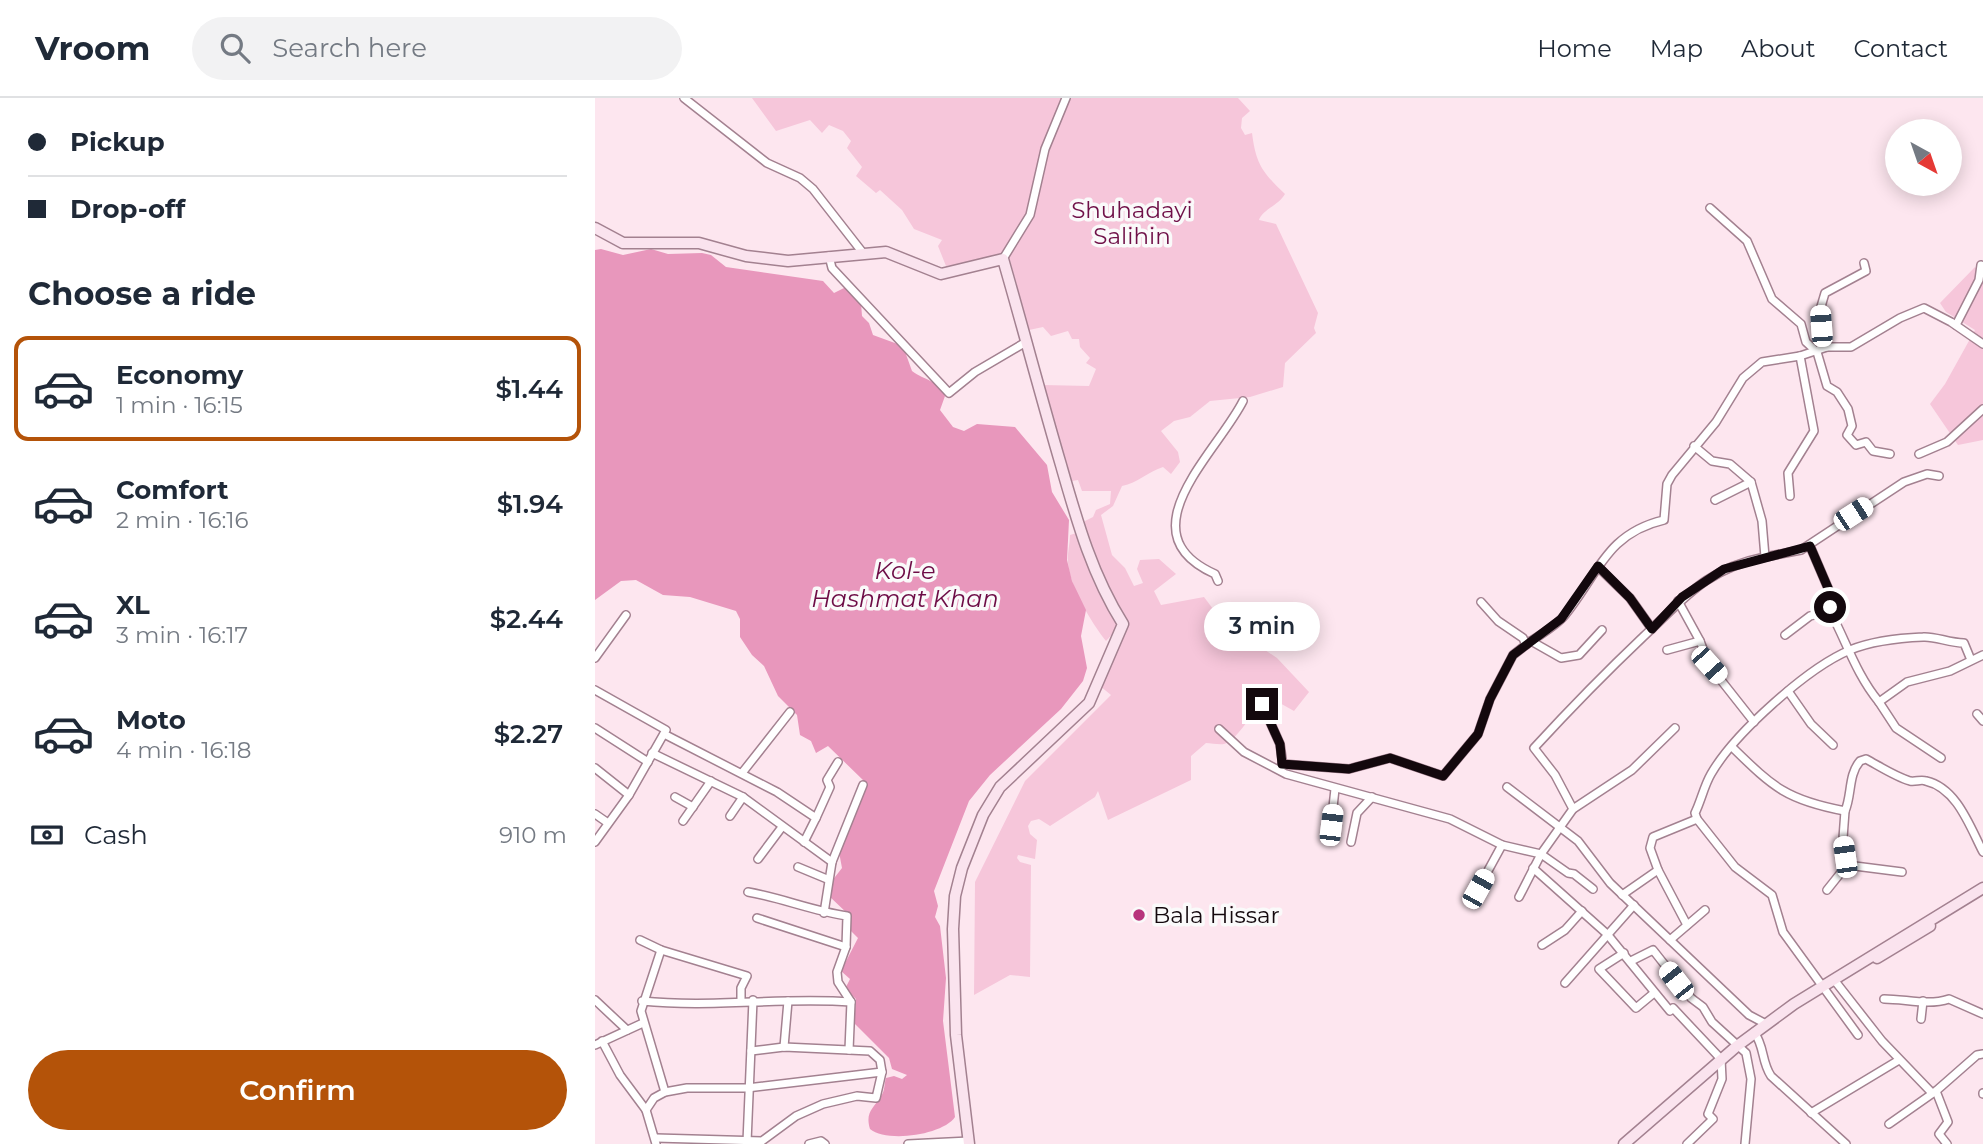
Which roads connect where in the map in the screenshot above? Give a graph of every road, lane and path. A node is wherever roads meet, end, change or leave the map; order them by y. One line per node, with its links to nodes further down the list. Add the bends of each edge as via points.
1 (684, 98): 5 (street, via 767,163 813,189)
2 (1066, 98): 7 (street, via 1045,149 1030,215)
3 (1710, 208): 14 (street, via 1747,242 1772,299 1801,324 1806,342)
4 (595, 228): 6 (street, via 623,243 699,243 745,256 787,261)
5 (863, 253): 6 (street); 7 (street, via 886,252 941,274)
6 (828, 256): 11 (street, via 832,268 949,393)
7 (1003, 259): 11 (street)
8 (1864, 263): 13 (street, via 1866,271 1825,293 1820,310)
9 (1981, 265): 10 (street, via 1979,280)
10 (1956, 325): 12 (street); 13 (street, via 1924,308 1851,346)
11 (1026, 342): 159 (street, via 1044,416 1089,557 1102,591 1123,624 1089,703 1000,787 983,815 962,869 953,929 956,1035)
12 (1983, 344)
13 (1827, 347): 14 (street)
14 (1817, 352): 15 (street); 19 (street, via 1827,386 1848,409 1853,426 1847,435 1856,445 1866,442 1873,451)
15 (1800, 356): 18 (street, via 1762,362 1747,374); 23 (street, via 1814,431 1788,473)
16 (1243, 401): 28 (street, via 1188,482 1175,516 1184,551 1198,566 1215,573)
17 (1983, 409): 20 (street, via 1947,442)
18 (1694, 446): 22 (street, via 1712,461 1730,464); 27 (street, via 1667,484 1664,520 1638,528 1616,542)
19 (1890, 454)
20 (1919, 454)
21 (1939, 476): 25 (street, via 1927,474 1904,482)
22 (1751, 482): 24 (street); 26 (street)
23 (1790, 496)
24 (1715, 500)
25 (1810, 546): 26 (street); 31 (street, via 1834,602)
26 (1765, 557): 29 (street, via 1724,569)
27 (1598, 566): 33 (street); 37 (street, via 1566,613)
28 (1218, 581)
29 (1678, 601): 33 (street); 36 (street)
30 (1481, 602): 37 (street)
31 (1830, 611): 35 (street, via 1810,617); 39 (street)
32 (626, 615): 41 (street)
33 (1652, 629): 74 (street, via 1534,748)
34 (1602, 630): 37 (street, via 1579,655 1570,657 1561,658)
35 (1785, 635)
36 (1700, 641): 38 (street); 50 (street, via 1709,665)
37 (1528, 643): 61 (street, via 1504,670 1478,734 1443,776 1390,758 1349,769)
38 (1667, 650)
39 (1848, 651): 42 (street, via 1927,636 1944,643 1964,643); 44 (street); 45 (street, via 1860,679)
40 (1983, 655): 42 (street)
41 (595, 658)
42 (1971, 660): 45 (street, via 1950,671 1907,682)
43 (595, 690): 54 (street, via 666,730)
44 (1788, 691): 50 (street); 55 (street)
45 (1879, 702): 58 (street, via 1896,728)
46 (1262, 704): 61 (street, via 1280,744)
47 (790, 712): 64 (street)
48 (1977, 713): 49 (street)
49 (1983, 721)
50 (1754, 722): 56 (street)
51 (595, 728): 59 (street)
52 (1675, 728): 74 (street, via 1632,770)
53 (1219, 729): 63 (street, via 1244,752)
54 (664, 734): 57 (street); 64 (street)
55 (1833, 745)
56 (1733, 748): 75 (street, via 1780,792); 79 (street, via 1711,773 1695,813)
57 (652, 754): 59 (street); 65 (street)
58 (1941, 758)
59 (647, 762): 69 (street)
60 (838, 762): 78 (street, via 827,780 831,785)
61 (1282, 764): 63 (street)
62 (595, 768): 69 (street)
63 (1284, 773): 68 (street)
64 (743, 774): 78 (street)
65 (711, 781): 71 (street); 73 (street)
66 (863, 785): 92 (street)
67 (1507, 787): 84 (street)
68 (1335, 789): 72 (street); 82 (street)
69 (629, 795): 81 (street)
70 (675, 797): 73 (street)
71 (743, 797): 77 (street); 83 (street)
72 (1372, 797): 87 (street, via 1357,813); 88 (street, via 1450,819)
73 (693, 807): 80 (street)
74 (1573, 809): 84 (street)
75 (1845, 811): 89 (street, via 1856,766 1866,759 1912,782 1924,780 1939,786 1966,816); 93 (street)
76 (595, 814): 81 (street)
77 (730, 816)
78 (816, 818): 86 (street)
79 (1697, 820): 96 (street, via 1669,828 1650,841); 124 (street, via 1735,867 1772,895 1783,933)
80 (683, 821)
81 (608, 823): 85 (street)
82 (1331, 825)
83 (782, 827): 86 (street); 91 (street)
84 (1562, 828): 90 (street); 104 (street)
85 (595, 842)
86 (804, 842): 92 (street)
87 (1351, 842)
88 (1502, 845): 90 (street); 100 (street)
89 (1983, 852)
90 (1541, 854): 95 (street); 101 (street)
91 (758, 859)
92 (832, 862): 98 (street)
93 (1846, 864): 97 (street); 102 (street)
94 (798, 867): 98 (street)
95 (1533, 868): 106 (street); 109 (street)
96 (1658, 870): 104 (street); 112 (street)
97 (1902, 872)
98 (827, 879): 110 (street)
99 (1983, 888): 121 (street)
100 (1478, 889)
101 (1593, 889)
102 (1827, 890)
103 (748, 892): 110 (street)
104 (1622, 895): 107 (street)
105 (1983, 895): 121 (street, via 1890,954)
106 (1519, 897)
107 (1634, 905): 113 (street); 115 (street)
108 (1705, 910): 112 (street)
109 (1581, 911): 113 (street); 116 (street, via 1565,930)
110 (824, 913): 117 (street, via 847,916)
111 (757, 918): 117 (street)
112 (1687, 925): 115 (street)
113 (1607, 934): 119 (street); 123 (street)
114 (640, 940): 118 (street)
115 (1670, 940): 137 (street, via 1749,1015)
116 (1542, 945)
117 (846, 947): 132 (street, via 837,972)
118 (661, 950): 128 (street, via 747,976); 131 (street)
119 (1624, 953): 120 (street); 125 (street, via 1599,969 1636,1007)
120 (1631, 961): 125 (street); 142 (street, via 1653,950)
121 (1864, 964): 122 (street)
122 (1835, 981): 124 (street); 148 (street)
123 (1565, 984)
124 (1824, 986): 137 (street); 140 (street)
125 (1654, 993): 147 (street)
126 (1884, 999): 133 (street)
127 (595, 1000): 138 (street)
128 (741, 1000): 129 (street); 131 (street, via 710,1006)
129 (753, 1000): 130 (street); 145 (street)
130 (788, 1001): 132 (street); 143 (street)
131 (642, 1002): 136 (street)
132 (851, 1002): 144 (street)
133 (1923, 1002): 134 (street, via 1949,999); 135 (street)
134 (1983, 1014)
135 (1921, 1019)
136 (643, 1023): 138 (street); 151 (street)
137 (1766, 1024): 139 (street)
138 (627, 1030): 141 (street)
139 (1754, 1032): 142 (street); 154 (street, via 1763,1044 1764,1066 1771,1076)
140 (1858, 1035)
141 (599, 1043): 153 (street)
142 (1737, 1046): 147 (street); 160 (street, via 1746,1053 1751,1079)
143 (784, 1047): 144 (street); 145 (street)
144 (849, 1050): 149 (street, via 874,1054)
145 (751, 1051): 150 (street)
146 (1983, 1054): 152 (street)
147 (1721, 1059): 164 (street); 165 (street, via 1719,1090 1708,1114 1713,1119)
148 (1899, 1060): 152 (street); 154 (street)
149 (882, 1072): 150 (street); 158 (street, via 876,1098 857,1096 823,1104 796,1116)
150 (747, 1088): 151 (street); 157 (street)
151 (665, 1092): 153 (street)
152 (1934, 1092): 155 (street); 167 (street, via 1948,1122 1939,1134)
153 (646, 1110): 156 (street)
154 (1811, 1113): 166 (street)
155 (1889, 1124)
156 (656, 1141): 157 (street)
157 (747, 1142): 158 (street)
158 (763, 1142)
159 (969, 1143): 163 (street)
160 (1743, 1143)
161 (809, 1144): 162 (street)
162 (825, 1144)
163 (908, 1144)
164 (1624, 1144)
165 (1687, 1144)
166 (1846, 1144)
167 (1947, 1144)

